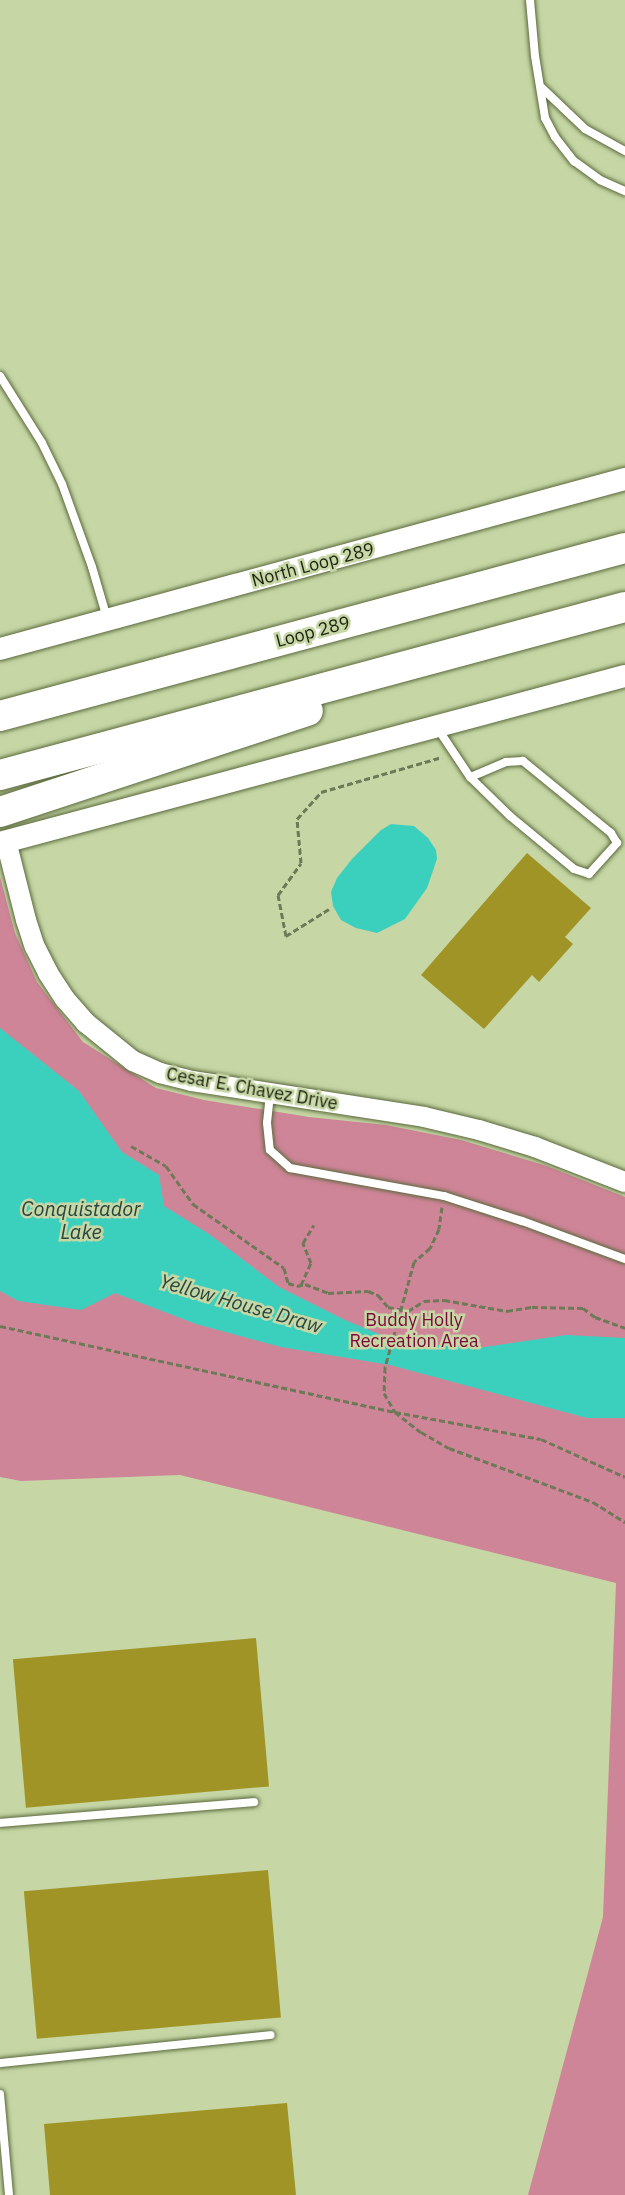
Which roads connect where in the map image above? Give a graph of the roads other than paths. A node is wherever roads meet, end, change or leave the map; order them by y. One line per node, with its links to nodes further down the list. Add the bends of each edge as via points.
1 (530, 0): 2 (lane)
2 (542, 88): 3 (lane, via 585,129); 4 (lane, via 545,118 574,161 600,180)
3 (625, 151)
4 (625, 191)
5 (0, 376): 9 (lane, via 42,442 62,484)
6 (625, 479): 9 (main road, North Loop 289)
7 (621, 548): 13 (highway, Loop 289)
8 (625, 607): 10 (highway)
9 (108, 621): 11 (main road, North Loop 289)
10 (495, 641): 15 (highway); 17 (highway, via 441,672)
11 (0, 649)
12 (625, 676): 14 (main road)
13 (0, 716)
14 (436, 726): 16 (lane); 18 (main road)
15 (0, 775)
16 (470, 777): 16 (lane, via 510,816 574,868 589,874 617,843 611,833 523,761 506,762)
17 (0, 812)
18 (3, 842): 19 (street, Cesar E. Chavez Drive, via 34,947 65,999 86,1023 133,1060 160,1073)
19 (270, 1093): 20 (street, Cesar E. Chavez Drive, via 424,1117 479,1130 536,1147); 21 (lane, via 270,1150 290,1168 444,1196)
20 (625, 1182)
21 (625, 1259)
22 (254, 1802): 23 (lane)
23 (0, 1823)
24 (271, 2035): 25 (lane)
25 (0, 2063)
26 (0, 2094): 27 (lane)
27 (9, 2195)

